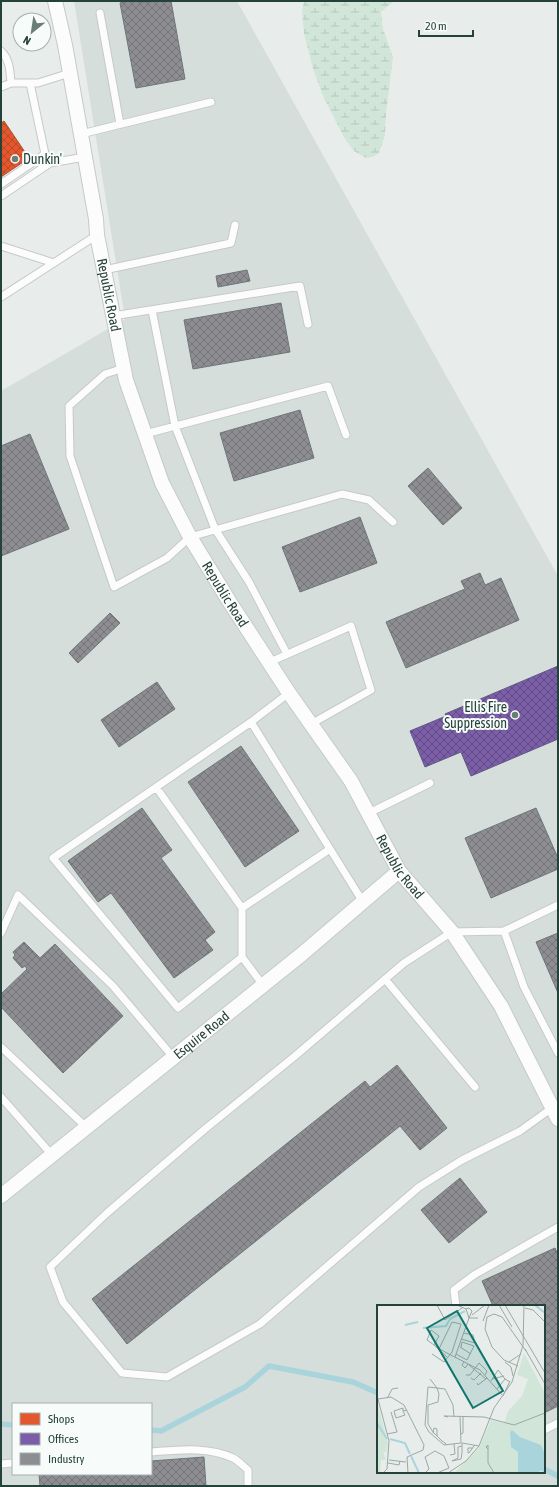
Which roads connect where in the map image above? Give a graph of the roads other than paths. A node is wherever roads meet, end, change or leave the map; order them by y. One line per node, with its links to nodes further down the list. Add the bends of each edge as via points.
1 (55, 1): 4 (street, Republic Road)
2 (100, 13): 9 (lane)
3 (1, 51): 5 (lane, via 9,64)
4 (70, 73): 6 (lane); 10 (street, Republic Road)
5 (12, 83): 6 (lane); 7 (lane)
6 (30, 83): 11 (lane)
7 (1, 87)
8 (211, 102): 9 (lane)
9 (120, 124): 10 (lane)
10 (81, 134): 12 (street, Republic Road)
11 (45, 154): 13 (lane); 14 (lane)
12 (85, 157): 13 (lane); 17 (street, Republic Road)
13 (50, 163): 15 (lane)
14 (1, 184)
15 (1, 196)
16 (235, 225): 20 (lane, via 231,243)
17 (97, 235): 19 (lane); 20 (street, Republic Road)
18 (1, 246): 19 (lane)
19 (54, 263): 21 (lane)
20 (104, 270): 23 (street, Republic Road)
21 (1, 297)
22 (152, 310): 23 (lane); 24 (lane, via 300,286); 26 (lane)
23 (113, 316): 25 (street, Republic Road)
24 (308, 324)
25 (124, 368): 27 (street, Republic Road); 31 (lane, via 105,374 69,406 70,456 114,587 167,558)
26 (175, 426): 27 (lane); 28 (lane, via 328,386); 30 (lane)
27 (145, 434): 31 (street, Republic Road, via 162,483)
28 (346, 435)
29 (393, 522): 30 (lane, via 369,500 342,494)
30 (215, 529): 31 (lane); 32 (lane, via 249,582)
31 (190, 537): 33 (street, Republic Road)
32 (288, 654): 33 (lane); 36 (lane, via 351,626 371,690)
33 (270, 662): 34 (street, Republic Road)
34 (289, 693): 35 (lane); 36 (street, Republic Road)
35 (251, 722): 38 (lane); 40 (lane)
36 (311, 724): 39 (street, Republic Road, via 351,781)
37 (430, 783): 39 (lane)
38 (156, 787): 44 (lane); 48 (lane, via 53,858 178,1008)
39 (369, 813): 41 (street, Republic Road)
40 (330, 849): 42 (lane); 44 (lane)
41 (399, 871): 42 (street, Esquire Road); 46 (street, Republic Road)
42 (363, 902): 50 (street, Esquire Road)
43 (558, 905): 45 (lane)
44 (242, 908): 48 (lane)
45 (504, 931): 46 (lane); 52 (lane, via 524,987)
46 (452, 932): 49 (lane, via 404,963); 56 (street, Republic Road, via 501,1006)
47 (1, 933): 53 (lane, via 18,895 113,986)
48 (242, 957): 50 (lane)
49 (385, 980): 54 (lane); 56 (lane, via 205,1129 113,1208 50,1267 64,1302 122,1373 167,1377 260,1324 419,1187 462,1160)
50 (263, 985): 53 (street, Esquire Road)
51 (1, 1047): 57 (lane)
52 (558, 1053)
53 (173, 1057): 57 (street, Esquire Road)
54 (475, 1088)
55 (1, 1098): 58 (lane)
56 (555, 1114)
57 (86, 1127): 58 (street, Esquire Road)
58 (52, 1155): 59 (street, Esquire Road)
59 (1, 1196)
60 (558, 1227): 61 (lane, via 459,1286 454,1290)
61 (456, 1305)
62 (558, 1423): 63 (lane)
63 (545, 1430)
64 (152, 1452): 67 (lane, via 183,1449 215,1451 235,1459 248,1470)
65 (12, 1463): 66 (lane)
66 (1, 1464)
67 (248, 1486)

